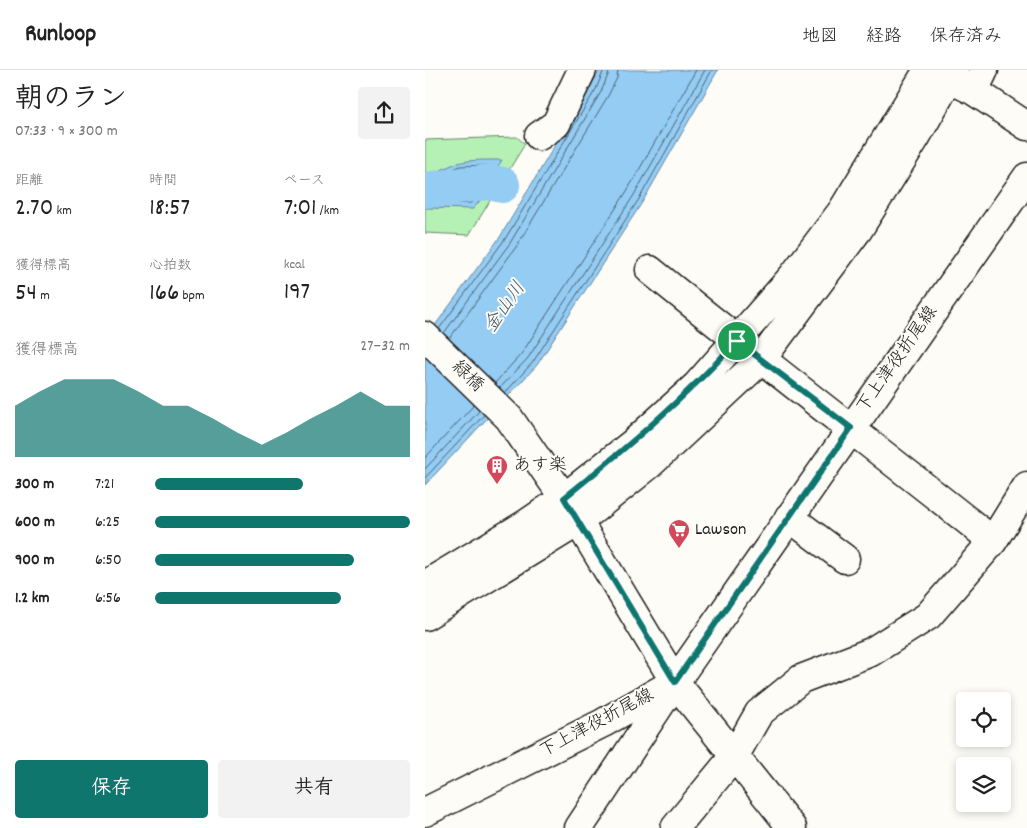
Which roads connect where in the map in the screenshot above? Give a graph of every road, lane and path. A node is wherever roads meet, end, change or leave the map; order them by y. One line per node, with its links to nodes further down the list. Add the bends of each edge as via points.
1 (954, 75): 3 (street); 8 (street); 9 (street, via 858,230)
2 (577, 79): 4 (street, via 555,124)
3 (1027, 126)
4 (539, 136)
5 (1027, 177): 10 (street, 下上津役折尾線)
6 (650, 270): 8 (street)
7 (425, 336): 12 (street, 緑橋, via 509,418)
8 (737, 341): 9 (street); 12 (street, via 653,424)
9 (761, 360): 10 (street); 14 (street, via 649,465)
10 (851, 428): 13 (street, 下上津役折尾線); 15 (street)
11 (1024, 495): 15 (street)
12 (564, 498): 14 (street, 緑橋); 17 (street)
13 (789, 517): 16 (street); 19 (street, 下上津役折尾線)
14 (578, 522): 18 (street); 19 (street, 緑橋)
15 (993, 541): 20 (street, via 928,616 871,652 801,679 759,714)
16 (845, 559)
17 (425, 585)
18 (425, 616)
19 (675, 682): 20 (street, 緑橋); 21 (street, 下上津役折尾線, via 603,723); 22 (street)
20 (735, 755): 23 (street); 24 (street, 緑橋)
21 (425, 812)
22 (579, 828)
23 (675, 828)
24 (792, 828)

